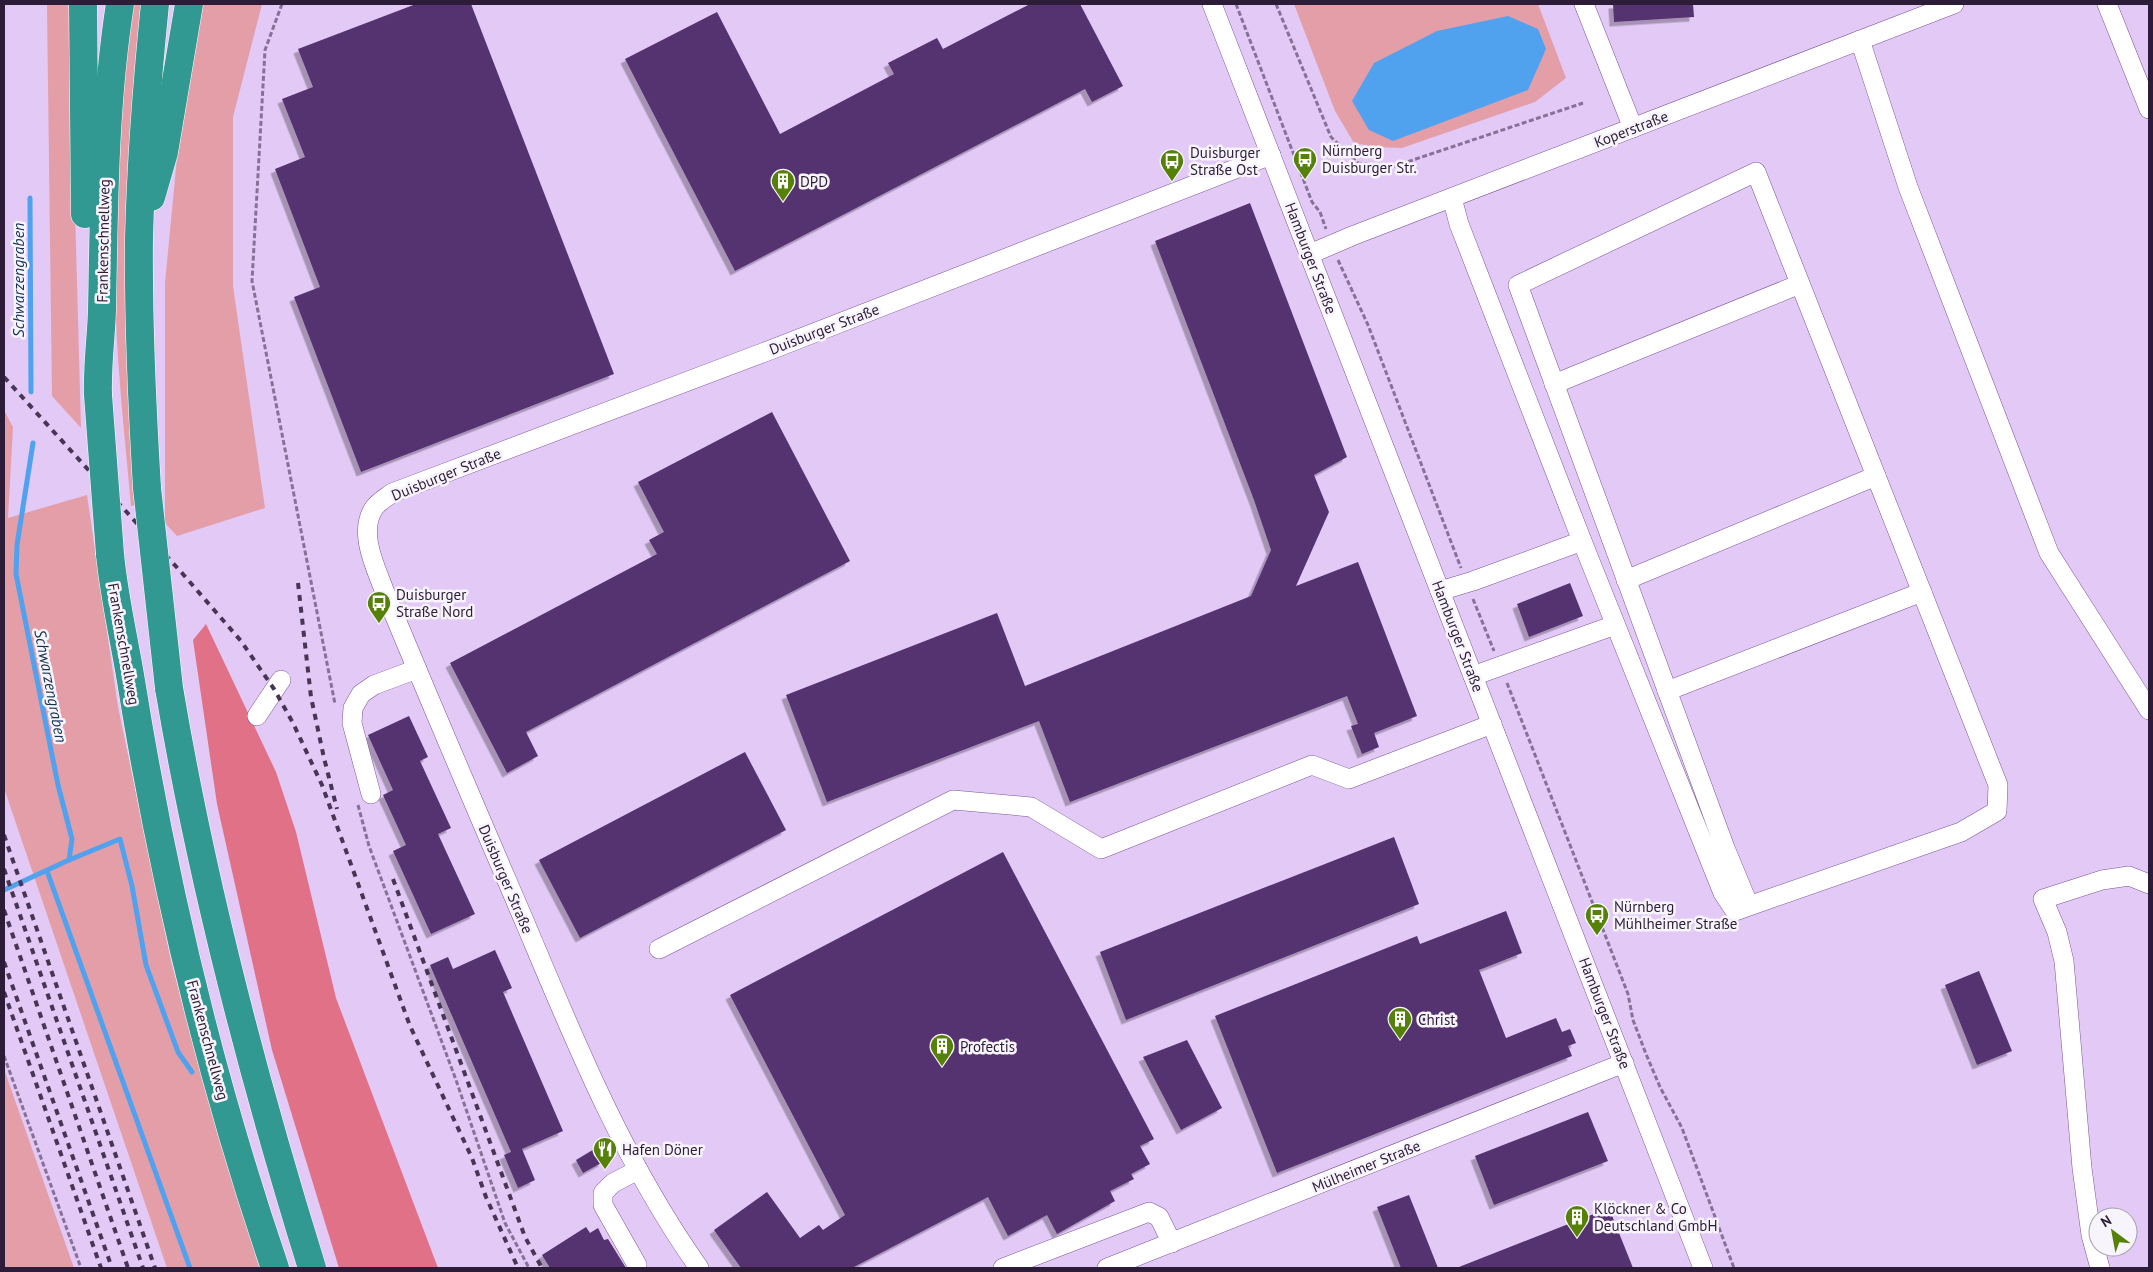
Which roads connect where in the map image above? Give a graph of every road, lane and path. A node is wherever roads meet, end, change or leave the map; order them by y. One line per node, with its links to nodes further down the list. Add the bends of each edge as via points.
1 (83, 4): 22 (highway, via 89,312)
2 (120, 4): 22 (highway, Frankenschnellweg, via 106,140 102,313)
3 (155, 4): 18 (highway, via 144,125)
4 (189, 4): 18 (highway, via 164,152)
5 (282, 4): 36 (path, via 265,50 252,280)
6 (1212, 4): 16 (street, Hamburger Straße)
7 (1236, 4): 19 (path, via 1312,202 1320,212)
8 (1276, 4): 13 (path, via 1331,137 1358,163 1392,167)
9 (1584, 4): 15 (street)
10 (1954, 4): 12 (street, Koperstraße)
11 (2107, 4): 14 (street)
12 (1860, 40): 15 (street, Koperstraße); 37 (street, via 1908,187 2049,553)
13 (1583, 103)
14 (2149, 110)
15 (1633, 128): 17 (street, Koperstraße)
16 (1271, 154): 20 (street, Hamburger Straße); 32 (street, Duisburger Straße, via 774,349 392,493 374,507 368,540 384,590)
17 (1452, 198): 19 (street, Koperstraße); 25 (street, via 1459,224)
18 (139, 239): 51 (highway, bridge, via 147,488 169,688 190,800 230,978)
19 (1332, 244): 20 (street, Koperstraße); 27 (path, via 1368,326)
20 (1310, 254): 28 (street, Hamburger Straße)
21 (1800, 284): 23 (street); 23 (street, via 1756,172 1518,285); 24 (street)
22 (97, 362): 50 (highway, Frankenschnellweg, bridge, via 104,498 115,595 143,755 167,876 213,1060)
23 (1554, 384): 26 (street)
24 (1876, 476): 26 (street); 29 (street)
25 (1582, 541): 27 (street); 30 (street)
26 (1626, 580): 35 (street)
27 (1467, 583): 28 (street); 31 (path)
28 (1440, 591): 33 (street, Hamburger Straße)
29 (1922, 592): 35 (street); 42 (street, via 1998,785 1997,811 1961,832)
30 (1615, 625): 31 (street); 42 (street, via 1723,893 1735,911)
31 (1500, 667): 33 (street); 57 (path, via 1628,994 1633,1020 1646,1054 1682,1128)
32 (417, 669): 40 (street, via 374,685 361,694 353,708 352,722); 46 (street, Duisburger Straße, via 578,1047)
33 (1473, 676): 39 (street, Hamburger Straße)
34 (281, 680): 38 (street)
35 (1667, 691): 42 (street)
36 (336, 709)
37 (2149, 710)
38 (257, 716)
39 (1492, 724): 43 (street, via 1349,779 1312,765 1101,849 1031,807 952,800); 45 (street, Hamburger Straße)
40 (364, 798): 52 (path, via 369,846 505,1223)
41 (2149, 884): 58 (street, via 2129,876 2102,880 2043,899 2057,932 2064,961 2082,1168 2091,1235)
42 (1749, 906)
43 (659, 949)
44 (4, 1056): 49 (path)
45 (1624, 1063): 47 (street, Mülheimer Straße); 56 (street, Hamburger Straße)
46 (638, 1170): 48 (street, via 613,1182 603,1193 603,1205); 53 (street, Duisburger Straße, via 669,1226)
47 (1172, 1243): 54 (street, via 1159,1217 1150,1212); 55 (street, Mülheimer Straße)
48 (637, 1265)
49 (81, 1268)
50 (275, 1268)
51 (312, 1268)
52 (529, 1268)
53 (699, 1268)
54 (1003, 1268)
55 (1107, 1268)
56 (1703, 1268)
57 (1734, 1268)
58 (2100, 1268)

